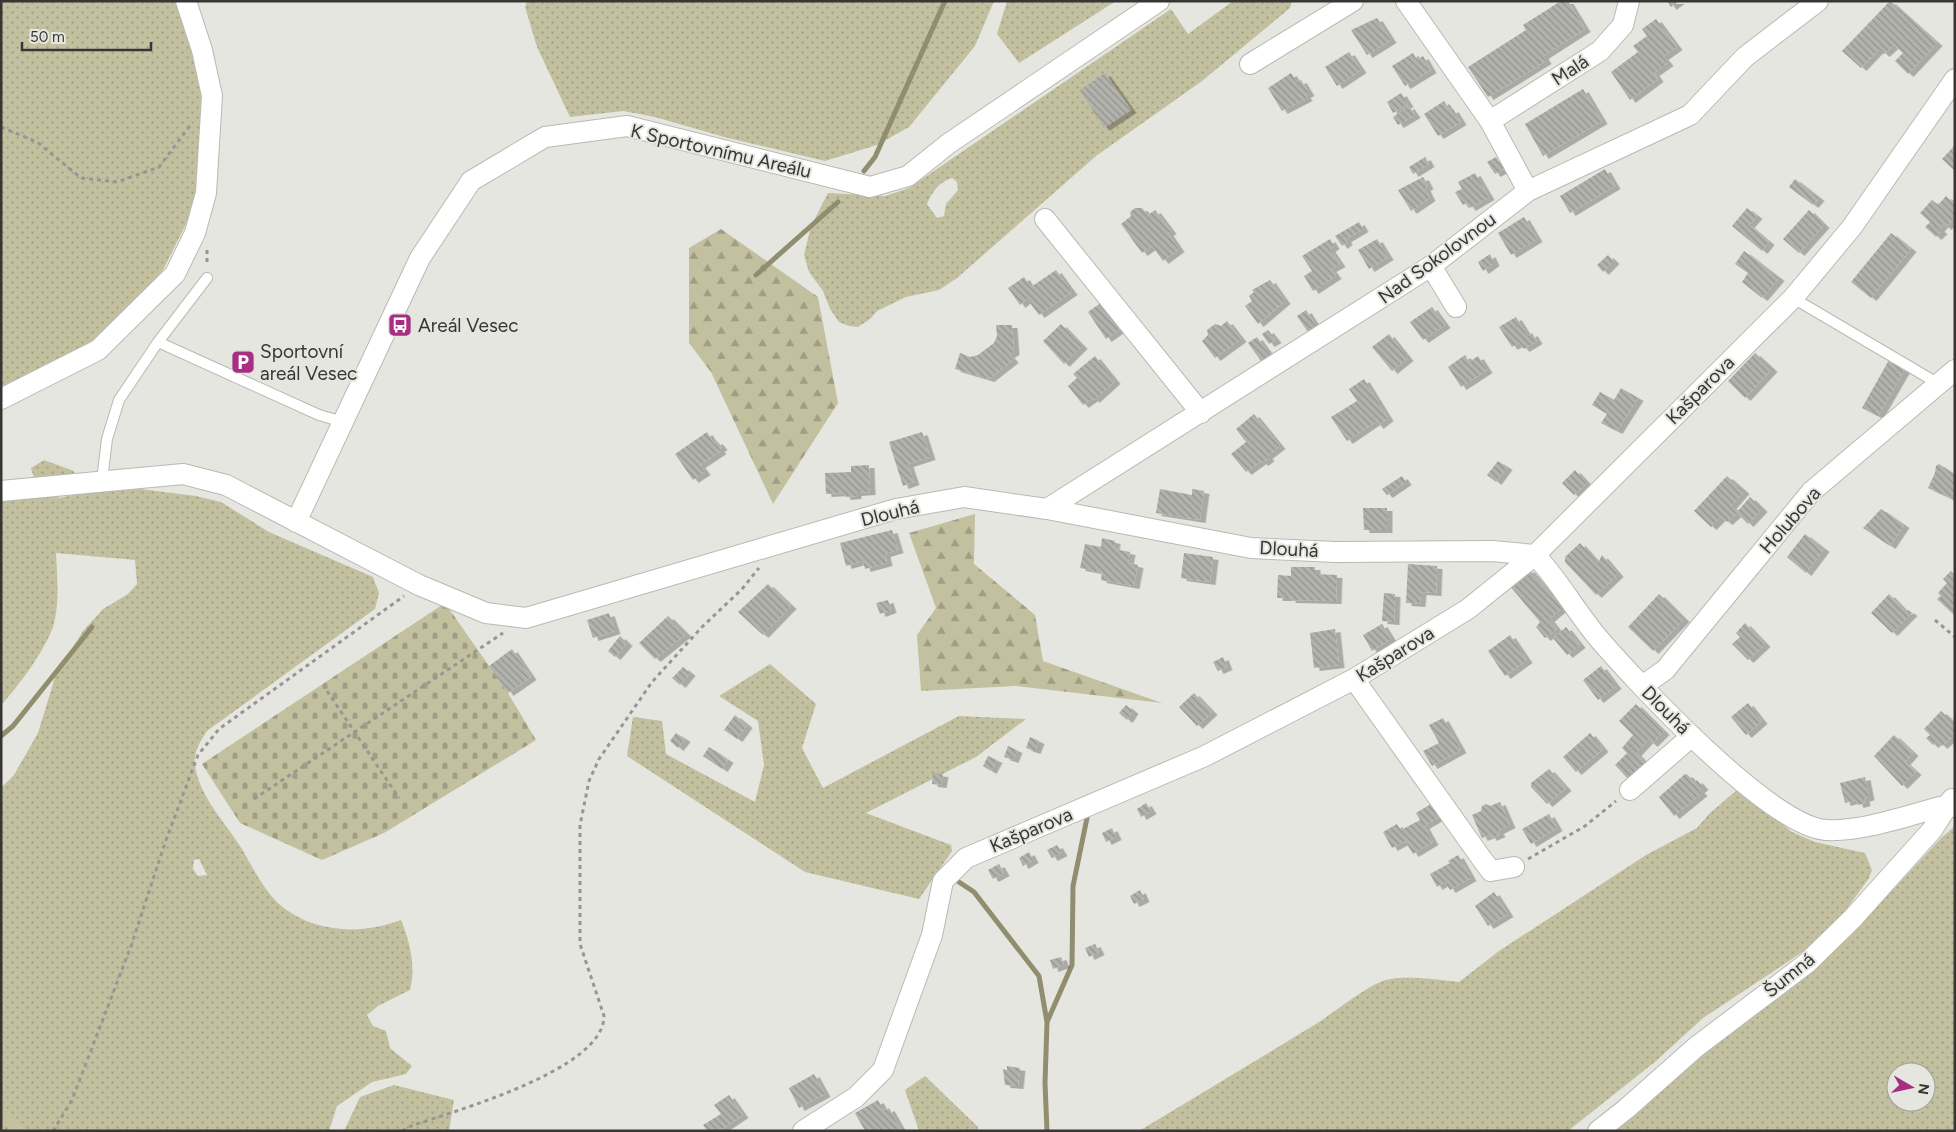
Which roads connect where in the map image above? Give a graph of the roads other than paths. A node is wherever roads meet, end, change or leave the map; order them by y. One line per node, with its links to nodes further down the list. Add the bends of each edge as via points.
1 (186, 1): 19 (street, via 212,96 206,193 195,233 175,274 98,350)
2 (1159, 1): 21 (street, K Sportovnímu Areálu, via 948,144 908,176 870,187 628,126 545,136 471,182 420,258)
3 (1353, 1): 7 (street)
4 (1406, 1): 9 (street)
5 (1629, 1): 9 (street, Malá, via 1623,25 1600,51)
6 (1818, 1): 10 (street, Nad Sokolovnou, via 1746,57 1690,115)
7 (1250, 64)
8 (1955, 79): 14 (street, Kašparova, via 1852,228)
9 (1490, 121): 10 (street)
10 (1528, 191): 12 (street, Nad Sokolovnou)
11 (1045, 219): 20 (street)
12 (1431, 266): 15 (street); 20 (street, Nad Sokolovnou)
13 (206, 278): 16 (lane)
14 (1793, 298): 18 (lane); 26 (street, Kašparova)
15 (1456, 307)
16 (158, 342): 21 (lane, via 319,415); 22 (lane, via 119,400 106,439)
17 (1955, 370): 18 (street, Holubova)
18 (1939, 384): 28 (street, Holubova, via 1811,492 1665,670)
19 (1, 399)
20 (1201, 413): 24 (street, Nad Sokolovnou)
21 (343, 422): 25 (street, K Sportovnímu Areálu)
22 (102, 480): 23 (street); 25 (street, via 183,474 226,485)
23 (1, 491)
24 (1047, 509): 25 (street, Dlouhá, via 964,497 896,510 526,618 486,613 419,586); 26 (street, Dlouhá, via 1251,548 1336,552 1492,551)
25 (296, 522)
26 (1535, 555): 27 (street, Kašparova, via 1468,609); 28 (street, Dlouhá, via 1598,638)
27 (1354, 679): 32 (street, via 1484,862 1492,871); 33 (street, Kašparova, via 1205,756 966,858 943,881 932,934 883,1070 856,1097)
28 (1642, 686): 29 (street, Dlouhá)
29 (1692, 736): 30 (street); 31 (street, Dlouhá, via 1756,792 1806,826 1824,830 1850,829)
30 (1630, 790)
31 (1952, 802): 34 (street, Šumná, via 1932,830 1853,918 1807,963 1696,1047)
32 (1514, 867)
33 (803, 1131)
34 (1598, 1131)

